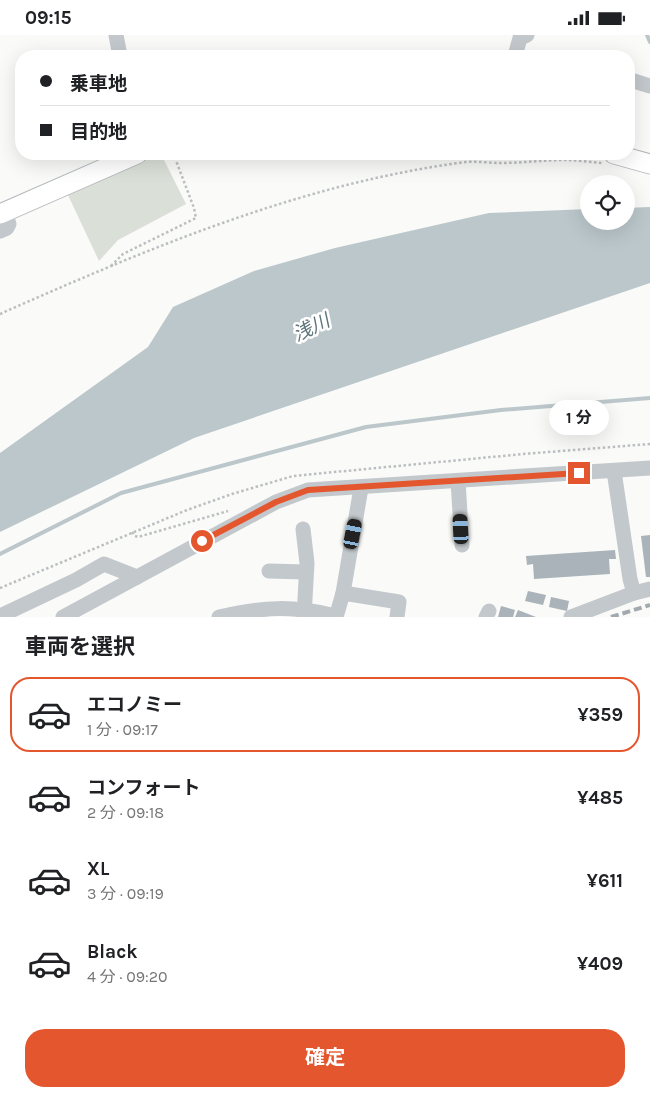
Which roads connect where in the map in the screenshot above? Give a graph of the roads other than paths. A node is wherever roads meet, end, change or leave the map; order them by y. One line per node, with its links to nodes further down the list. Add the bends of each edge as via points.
1 (116, 35): 3 (street)
2 (521, 36): 4 (street)
3 (119, 50)
4 (517, 50)
5 (635, 81): 6 (street)
6 (650, 86)
7 (123, 160): 10 (main road)
8 (629, 160): 9 (main road)
9 (649, 162)
10 (2, 213): 11 (street, via 9,224)
11 (0, 231)
12 (650, 468): 13 (street)
13 (614, 471): 14 (street); 23 (street)
14 (458, 481): 15 (street); 17 (street)
15 (361, 488): 20 (street, via 298,493); 22 (street)
16 (303, 529): 19 (street)
17 (462, 545)
18 (269, 571): 19 (street)
19 (305, 572): 24 (street)
20 (137, 577): 25 (street, via 104,563); 26 (street)
21 (650, 589): 23 (street)
22 (343, 593): 28 (street); 29 (street, via 399,602)
23 (634, 593): 30 (street)
24 (304, 613): 27 (street, via 279,608 253,609); 28 (street)
25 (0, 616)
26 (63, 617)
27 (219, 617)
28 (336, 617)
29 (397, 617)
30 (571, 617)

